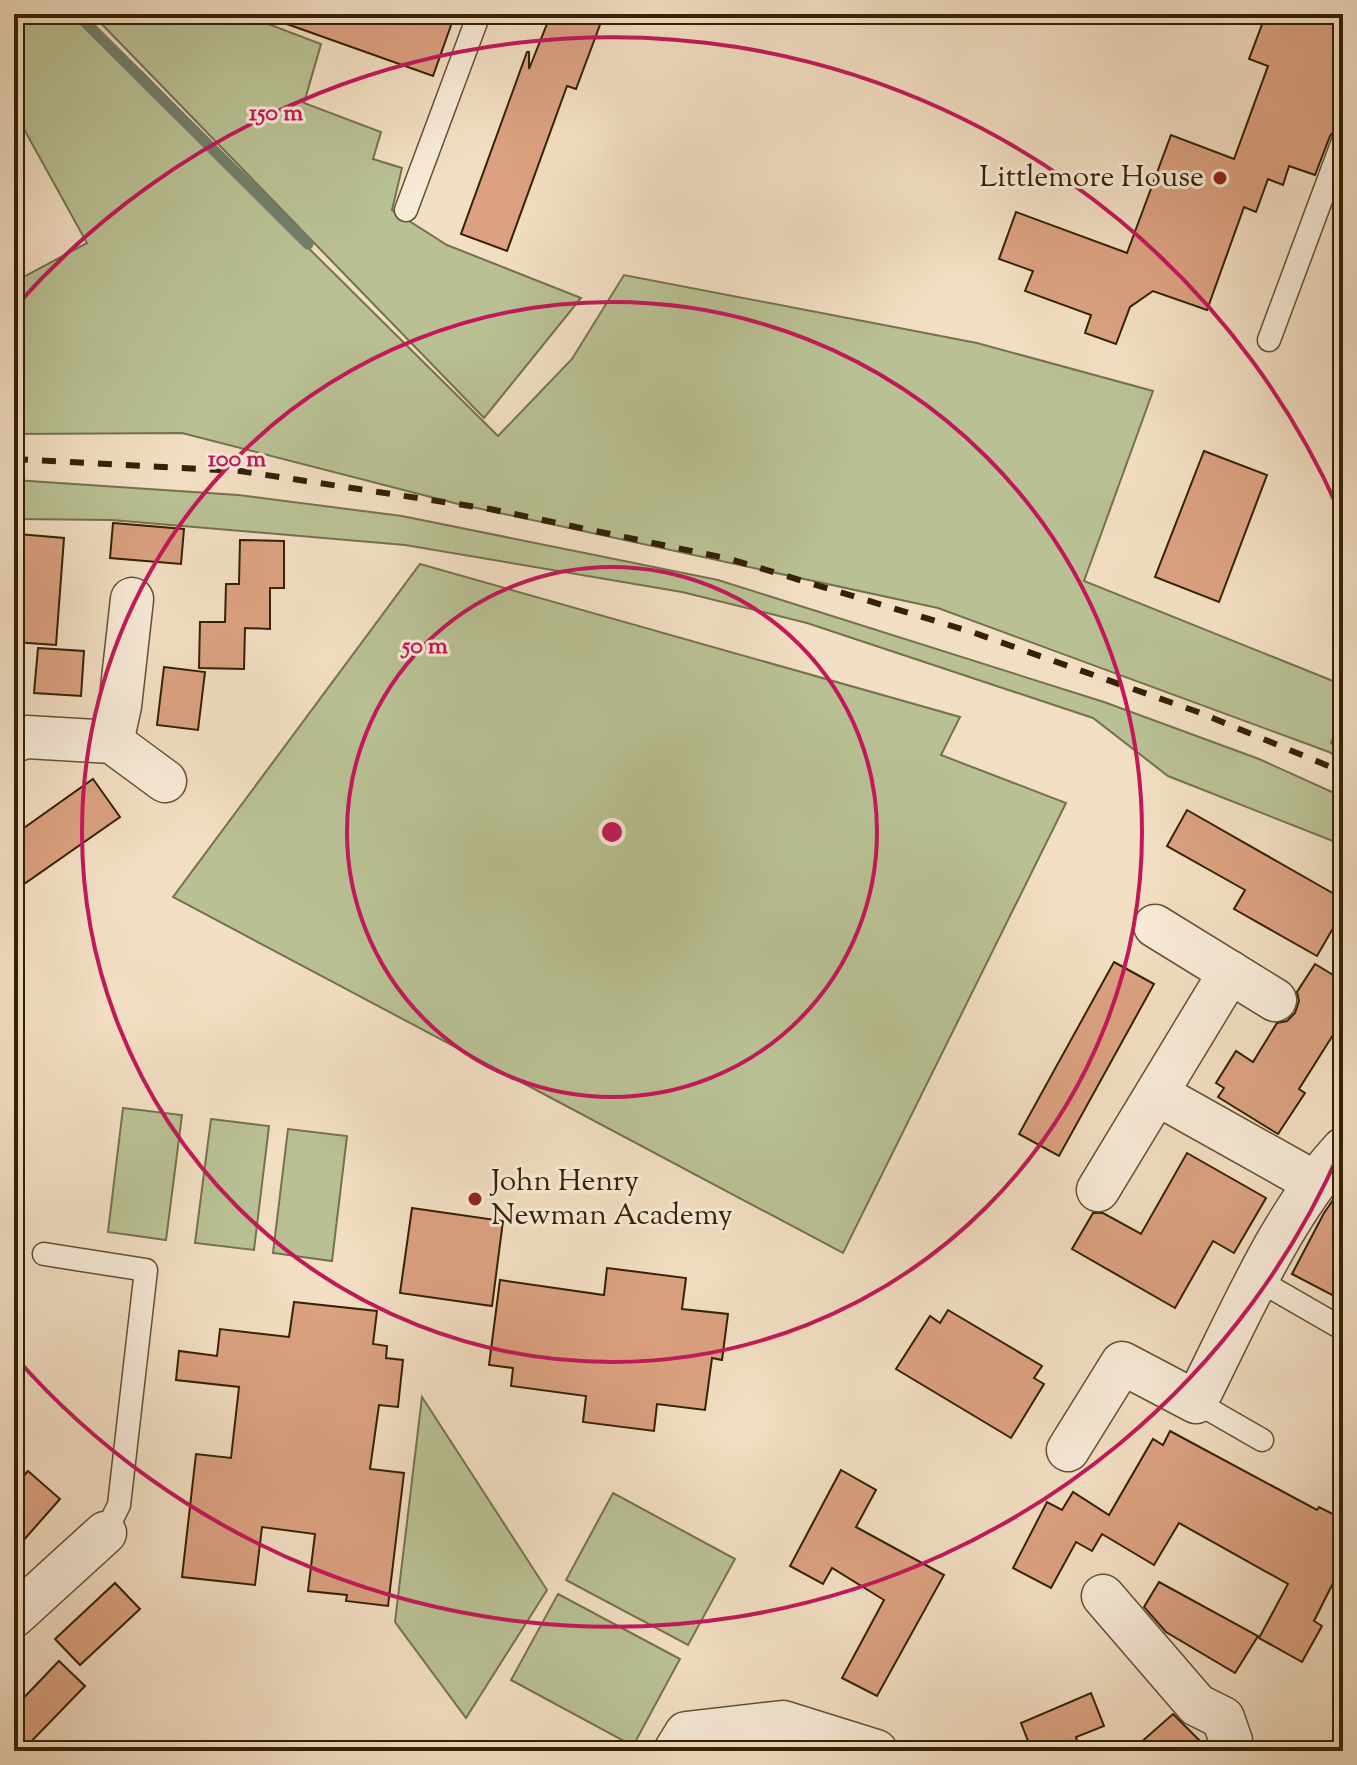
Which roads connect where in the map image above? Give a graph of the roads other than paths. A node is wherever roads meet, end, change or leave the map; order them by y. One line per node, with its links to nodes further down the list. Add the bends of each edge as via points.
1 (479, 14): 3 (lane)
2 (1343, 141): 4 (lane)
3 (406, 210)
4 (1269, 340)
5 (132, 599): 7 (street)
6 (14, 741): 7 (street, via 27,737)
7 (112, 742): 8 (street)
8 (165, 781)
9 (1155, 926): 10 (street)
10 (1230, 972): 11 (street); 12 (street)
11 (1275, 1000)
12 (1157, 1094): 14 (street); 15 (street)
13 (1343, 1149): 14 (street)
14 (1314, 1182): 17 (street)
15 (1098, 1190)
16 (44, 1254): 22 (lane, via 146,1270 119,1505)
17 (1258, 1280): 18 (lane); 19 (street)
18 (1343, 1329)
19 (1196, 1402): 20 (lane); 21 (street, via 1122,1363)
20 (1262, 1440)
21 (1068, 1450)
22 (105, 1533): 24 (street)
23 (1103, 1596): 27 (street, via 1197,1705 1223,1718 1231,1741)
24 (14, 1616)
25 (675, 1751): 26 (street, via 686,1733 783,1722)
26 (876, 1751)
27 (1227, 1751)

